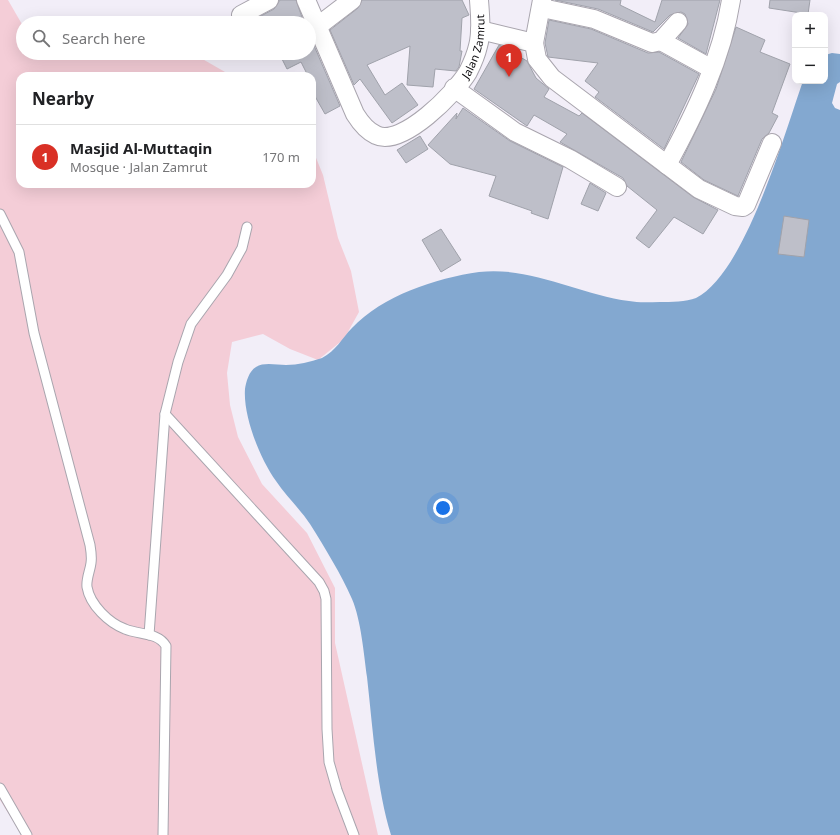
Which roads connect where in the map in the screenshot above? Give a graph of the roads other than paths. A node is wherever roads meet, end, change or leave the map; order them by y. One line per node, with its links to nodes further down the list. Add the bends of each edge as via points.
1 (269, 0): 7 (street)
2 (306, 0): 8 (street, Jalan Zamrut)
3 (352, 0): 11 (street)
4 (479, 0): 12 (street, Jalan Zamrut)
5 (731, 0): 15 (street, via 728,19)
6 (542, 4): 13 (street, via 594,19 647,43); 14 (street)
7 (241, 15)
8 (313, 16)
9 (316, 22): 11 (street, Jalan Zamrut)
10 (678, 22): 13 (street)
11 (318, 26): 16 (street, Jalan Zamrut, via 355,114 363,126 377,136 387,137 414,126)
12 (480, 30): 14 (street); 16 (street, Jalan Zamrut, via 479,45 473,61)
13 (661, 42): 15 (street)
14 (534, 43): 18 (street, via 537,59 552,78)
15 (712, 69): 18 (street, via 687,129)
16 (454, 88): 19 (street, via 515,132)
17 (772, 143): 18 (street, via 748,201 743,207 735,206 699,189)
18 (667, 165)
19 (616, 187)
20 (0, 214): 23 (lane, via 19,252 34,333 90,545 91,564 87,586 89,594 95,606 115,624)
21 (247, 227): 22 (lane, via 242,248 227,275 191,324)
22 (165, 414): 23 (lane); 27 (lane, via 293,553 324,591 329,762)
23 (149, 635): 26 (lane, via 158,637 166,646)
24 (0, 788): 25 (lane)
25 (27, 835)
26 (163, 835)
27 (354, 835)

